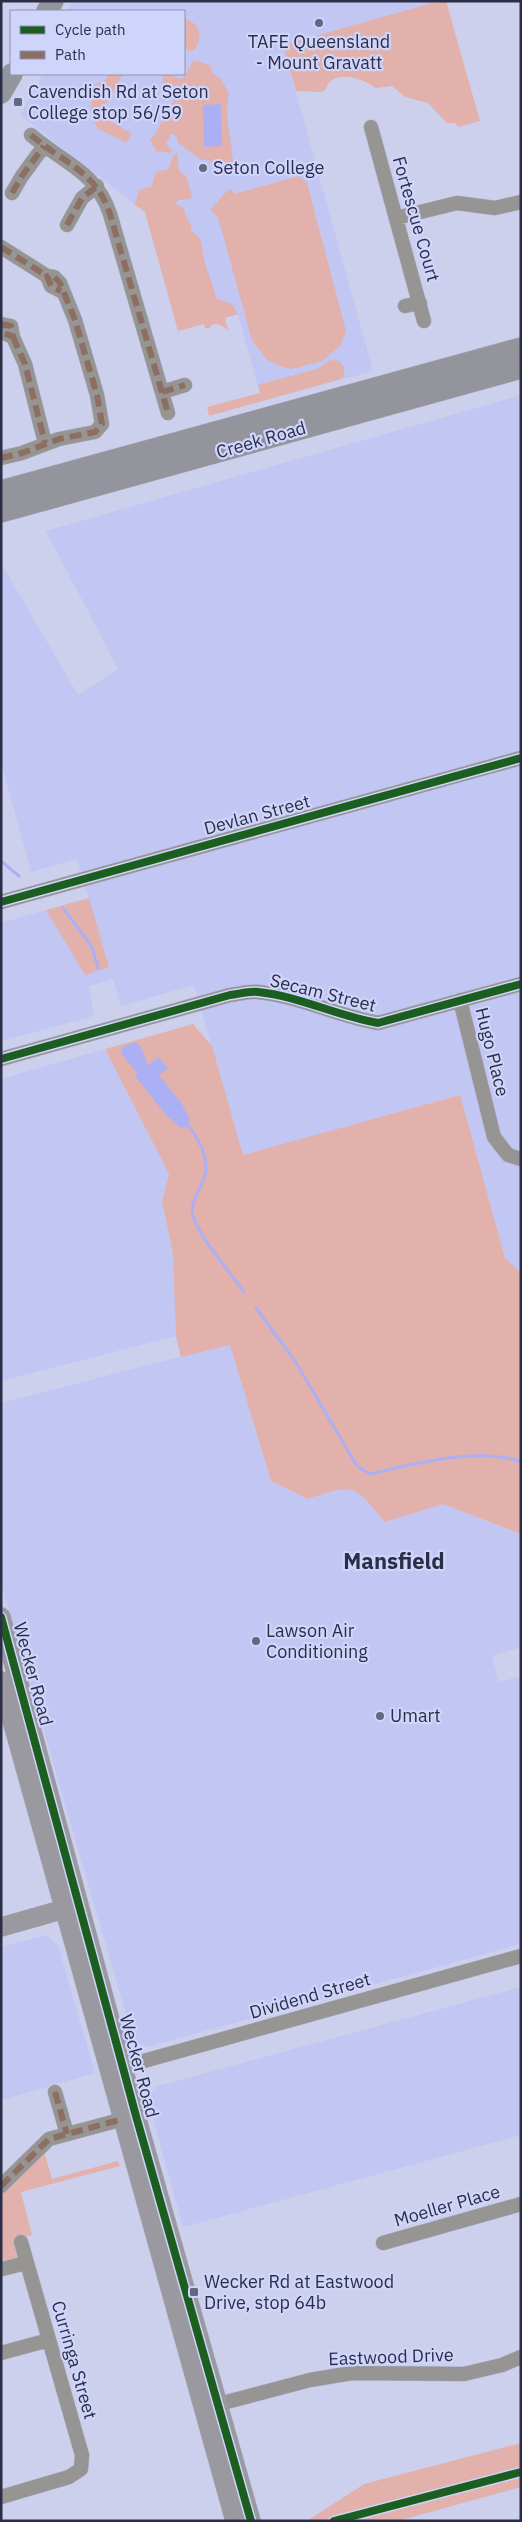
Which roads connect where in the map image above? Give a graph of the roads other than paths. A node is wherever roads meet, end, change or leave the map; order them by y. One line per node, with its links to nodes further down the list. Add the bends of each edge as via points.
1 (11, 75): 2 (main road)
2 (1, 93)
3 (371, 127): 9 (street, Fortescue Court)
4 (31, 135): 5 (street)
5 (44, 146): 6 (street, via 87,175); 7 (street)
6 (97, 186): 10 (street, via 82,198); 19 (street, via 110,214)
7 (12, 193)
8 (521, 202): 9 (street, via 495,208 457,203)
9 (396, 218): 12 (street, Fortescue Court)
10 (66, 225)
11 (1, 247): 21 (street, via 47,276 52,286 61,291 75,320 103,421 95,432)
12 (420, 303): 13 (street); 14 (street, Fortescue Court)
13 (405, 306)
14 (424, 321)
15 (1, 324): 21 (street, via 11,326 25,364)
16 (521, 348): 23 (main road, Creek Road)
17 (521, 368): 24 (main road, Creek Road)
18 (185, 385): 19 (street)
19 (162, 392): 20 (street)
20 (168, 412)
21 (45, 443): 22 (street)
22 (1, 458)
23 (1, 491)
24 (1, 512)
25 (521, 758): 26 (street, Devlan Street)
26 (1, 902)
27 (521, 984): 28 (street, Secam Street)
28 (460, 1000): 29 (street, Secam Street, via 378,1023 355,1019 291,998 256,992 230,995); 30 (street, Hugo Place, via 494,1137 508,1154)
29 (1, 1060)
30 (521, 1159)
31 (1, 1617): 32 (street, Wecker Road)
32 (6, 1650): 34 (street, Wecker Road)
33 (1, 1681): 34 (street, Wecker Road)
34 (72, 1907): 35 (street); 37 (street, Wecker Road)
35 (1, 1927)
36 (521, 1956): 37 (street, Dividend Street)
37 (117, 2069): 39 (street, Wecker Road)
38 (55, 2092): 40 (street)
39 (130, 2117): 40 (street); 50 (street, Wecker Road)
40 (67, 2134): 41 (street, via 49,2139)
41 (1, 2185)
42 (521, 2204): 44 (street, Moeller Place)
43 (21, 2242): 45 (street, Curringa Street)
44 (383, 2243)
45 (26, 2263): 46 (street); 47 (street, Curringa Street)
46 (2, 2269)
47 (50, 2340): 48 (street); 51 (street, Curringa Street, via 82,2455 80,2469 69,2477)
48 (1, 2353)
49 (521, 2357): 50 (street, Eastwood Drive, via 464,2374 352,2373 310,2380)
50 (210, 2407): 52 (street, Wecker Road); 53 (street, Wecker Road)
51 (1, 2497)
52 (234, 2521)
53 (250, 2521)

